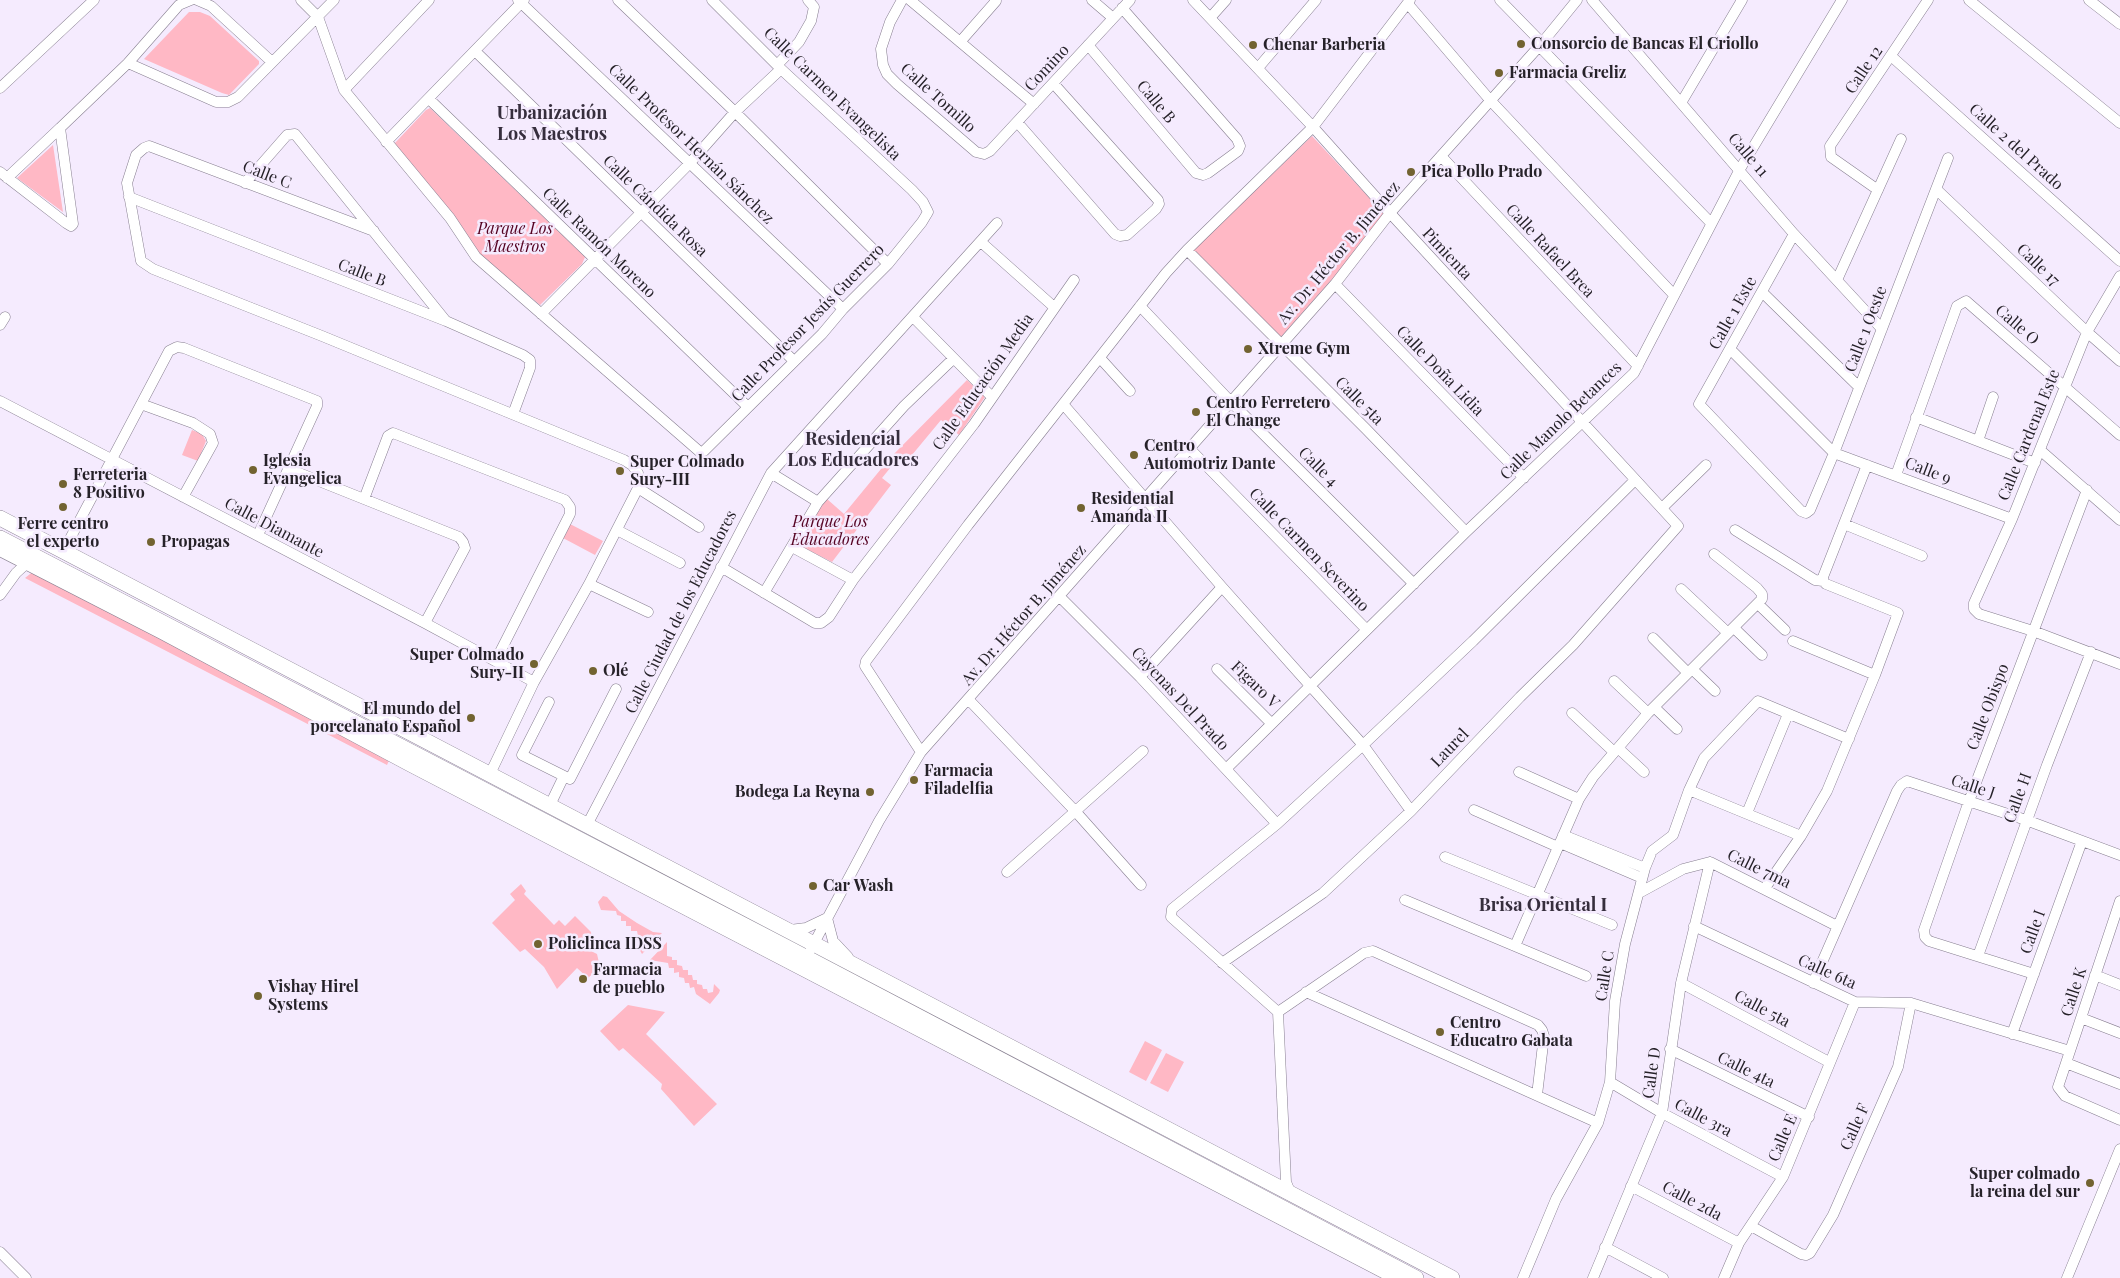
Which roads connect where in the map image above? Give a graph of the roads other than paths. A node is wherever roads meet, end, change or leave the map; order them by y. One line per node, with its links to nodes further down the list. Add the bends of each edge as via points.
1 (94, 0): 42 (street)
2 (191, 0): 38 (street, via 179,5)
3 (197, 0): 37 (street, via 211,6)
4 (301, 0): 28 (street)
5 (334, 0): 28 (street)
6 (429, 0): 43 (street)
7 (618, 0): 48 (street)
8 (712, 0): 39 (street, Calle Carmen Evangelista)
9 (808, 0): 39 (street, via 814,7 811,21)
10 (902, 0): 55 (street, Calle Tomillo, via 881,49 887,74 976,152)
11 (910, 0): 32 (street)
12 (1092, 0): 29 (street)
13 (1193, 0): 30 (street, Pimienta)
14 (1226, 0): 30 (street)
15 (1316, 0): 40 (street)
16 (1500, 0): 33 (street)
17 (1577, 0): 33 (street, Av. Dr. Héctor B. Jiménez)
18 (1592, 0): 46 (street, Calle 11)
19 (1742, 0): 46 (street)
20 (1842, 0): 59 (street, Calle Manolo Betances)
21 (1928, 0): 36 (street, Calle 12)
22 (1969, 0): 50 (street)
23 (2089, 0): 31 (street)
24 (521, 1): 35 (street); 58 (street, Calle Profesor Hernán Sánchez)
25 (996, 1): 32 (street)
26 (1409, 2): 45 (street); 51 (street)
27 (1126, 4): 29 (street, Comino); 34 (street, Calle B, via 1240,146 1238,151 1208,174 1196,172)
28 (318, 17): 37 (street); 43 (street)
29 (1113, 18): 34 (street, Comino)
30 (1210, 18): 40 (street, Pimienta)
31 (2120, 24)
32 (960, 42): 47 (street)
33 (1540, 44): 45 (street, Av. Dr. Héctor B. Jiménez); 69 (street)
34 (1088, 45): 41 (street, Comino)
35 (475, 51): 44 (street); 67 (street, Calle Cándida Rosa)
36 (1892, 56): 63 (street, Calle 12, via 1829,151 1831,157); 75 (street, Calle 2 del Prado)
37 (272, 62): 38 (street, via 238,97 222,103)
38 (128, 63): 52 (street)
39 (779, 66): 48 (street); 65 (street, Calle Carmen Evangelista, via 912,190)
40 (1258, 68): 51 (street, Pimienta)
41 (1053, 83): 47 (street, Comino); 49 (street, via 1158,200 1156,209 1126,234 1116,234)
42 (0, 88)
43 (344, 90): 54 (street)
44 (429, 99): 54 (street); 74 (street, Calle Ramón Moreno)
45 (1490, 100): 56 (street, Av. Dr. Héctor B. Jiménez); 82 (street)
46 (1681, 102): 59 (street, Calle 11)
47 (1034, 104): 49 (street, Comino)
48 (735, 112): 58 (street); 76 (street)
49 (1017, 122): 55 (street, Comino, via 990,152)
50 (2120, 123)
51 (1313, 127): 66 (street, Pimienta); 73 (street)
52 (60, 128): 60 (street); 60 (street, via 74,221 71,226)
53 (1901, 139): 63 (street)
54 (386, 142): 86 (street, via 450,218 476,257)
55 (984, 154)
56 (1441, 156): 66 (street, Av. Dr. Héctor B. Jiménez); 97 (street, Calle Rafael Brea)
57 (1948, 158): 62 (street, Calle 1 Oeste)
58 (689, 164): 67 (street); 85 (street, Calle Profesor Hernán Sánchez)
59 (1740, 169): 69 (street, Calle Manolo Betances); 71 (street, Calle 11)
60 (3, 175)
61 (245, 183): 64 (street, Calle C, via 149,146 139,151 132,162 127,183); 70 (street, Calle C); 70 (street, via 287,135 295,134)
62 (1936, 189): 89 (street, Calle 1 Oeste); 90 (street, Calle 17)
63 (1878, 190): 79 (street)
64 (129, 197): 88 (street, Calle B); 108 (street, via 141,261 153,269)
65 (928, 212): 76 (street, Calle Profesor Jesús Guerrero)
66 (1390, 213): 80 (street, Av. Dr. Héctor B. Jiménez); 110 (street, Pimienta)
67 (642, 214): 74 (street); 95 (street, Calle Cándida Rosa)
68 (997, 223): 72 (street, Calle Ciudad de los Educadores)
69 (1711, 223): 82 (street, Calle Manolo Betances)
70 (374, 231): 88 (street)
71 (1794, 234): 79 (street, Calle 11); 81 (street, Calle 1 Este)
72 (981, 242): 84 (street); 87 (street, Calle Ciudad de los Educadores)
73 (1187, 250): 83 (street); 91 (street, Calle 5ta)
74 (594, 260): 86 (street); 107 (street, Calle Ramón Moreno)
75 (2120, 261)
76 (888, 264): 85 (street, Calle Profesor Jesús Guerrero)
77 (2120, 276): 90 (street, Calle Cardenal Este)
78 (1074, 280): 84 (street, Calle Educación Media)
79 (1837, 280): 89 (street, Calle 11)
80 (1335, 284): 91 (street, Av. Dr. Héctor B. Jiménez); 123 (street, Calle Doña Lidia)
81 (1762, 292): 92 (street, Calle 1 Este); 98 (street)
82 (1674, 295): 97 (street, Calle Manolo Betances)
83 (1140, 306): 93 (street); 104 (street, Calle 4)
84 (1054, 308): 101 (street, Calle Educación Media)
85 (843, 309): 95 (street, Calle Profesor Jesús Guerrero)
86 (541, 314): 107 (street, Calle Profesor Jesús Guerrero, via 697,451 704,451)
87 (913, 317): 94 (street); 121 (street, Calle Ciudad de los Educadores)
88 (446, 321): 108 (street, Calle B, via 530,360)
89 (1882, 329): 98 (street, Calle 1 Oeste)
90 (2087, 332): 96 (street, Calle 17); 99 (street, Calle Cardenal Este)
91 (1281, 345): 104 (street, Av. Dr. Héctor B. Jiménez); 141 (street, Calle 5ta)
92 (1731, 350): 115 (street); 132 (street, Calle 1 Este, via 1699,401 1700,407 1801,511 1806,513)
93 (1100, 358): 100 (street); 106 (street)
94 (953, 359): 101 (street); 130 (street, via 904,406)
95 (794, 361): 107 (street, Calle Profesor Jesús Guerrero)
96 (2120, 361)
97 (1638, 366): 110 (street, Calle Manolo Betances, via 1629,380)
98 (1859, 387): 115 (street, Calle 1 Oeste)
99 (2066, 387): 109 (street, Calle O, via 1966,301 1957,306); 111 (street, Calle O); 114 (street, Calle Cardenal Este)
100 (1130, 390)
101 (992, 397): 152 (street, Calle Educación Media)
102 (1992, 397): 112 (street)
103 (0, 401): 116 (street, Calle Diamante)
104 (1231, 402): 113 (street, Av. Dr. Héctor B. Jiménez); 155 (street, Calle 4)
105 (141, 404): 116 (street); 120 (street, via 169,351 177,347 317,401); 127 (street, via 193,423 210,434 210,448)
106 (1063, 404): 129 (street); 194 (street, via 904,608 865,664)
107 (748, 407)
108 (513, 414): 125 (street, via 632,465 638,474)
109 (1916, 417): 112 (street); 122 (street)
110 (1583, 422): 123 (street, Calle Manolo Betances); 124 (street, Pimienta)
111 (2120, 435)
112 (1978, 441): 117 (street)
113 (1190, 449): 129 (street, Av. Dr. Héctor B. Jiménez); 164 (street, Calle Carmen Severino)
114 (2040, 450): 117 (street, Calle Cardenal Este); 126 (street)
115 (1834, 452): 119 (street, Calle 9); 132 (street, Calle 1 Oeste)
116 (112, 460): 127 (street, Calle Diamante); 146 (street)
117 (2035, 462): 134 (street, Calle Cardenal Este)
118 (1706, 465): 131 (street)
119 (1867, 465): 122 (street, Calle 9); 136 (street)
120 (289, 469): 128 (street); 142 (street)
121 (771, 473): 130 (street); 151 (street, Calle Ciudad de los Educadores)
122 (1896, 475): 134 (street, Calle 9)
123 (1524, 478): 141 (street, Calle Manolo Betances)
124 (1635, 480): 131 (street, Pimienta); 191 (street)
125 (638, 488): 137 (street); 139 (street)
126 (2087, 490): 135 (street); 167 (street, Calle Obispo)
127 (182, 497): 142 (street, Calle Diamante)
128 (364, 499): 163 (street, via 459,537 466,548); 172 (street, via 388,436 393,432 565,500 570,514)
129 (1146, 499): 156 (street); 160 (street, Av. Dr. Héctor B. Jiménez)
130 (818, 502): 144 (street)
131 (1662, 508): 138 (street, Pimienta, via 1678,524)
132 (1810, 510)
133 (0, 518): 146 (main road)
134 (2012, 519): 167 (street, Calle Cardenal Este, via 1974,609 1979,614)
135 (2120, 520)
136 (1844, 524): 148 (street); 153 (street)
137 (699, 527)
138 (1677, 528): 205 (street, Laurel, via 1573,645)
139 (617, 530): 150 (street); 154 (street)
140 (1735, 530): 153 (street, via 1800,572)
141 (1466, 532): 155 (street, Calle Manolo Betances)
142 (258, 535): 163 (street, Calle Diamante)
143 (0, 538): 234 (main road)
144 (792, 547): 152 (street); 158 (street)
145 (0, 549): 149 (street)
146 (64, 552): 198 (main road)
147 (1714, 554): 161 (street, via 1757,588 1762,594)
148 (1922, 556)
149 (27, 563): 159 (street); 270 (street)
150 (680, 564)
151 (721, 567): 158 (street, Calle Educación Media); 210 (street, Calle Ciudad de los Educadores)
152 (853, 580): 158 (street, Calle Educación Media, via 829,617 815,623)
153 (1823, 581): 176 (street, via 1898,613)
154 (589, 584): 162 (street); 179 (street)
155 (1414, 584): 164 (street, Calle Manolo Betances)
156 (1222, 587): 177 (street); 180 (street)
157 (1682, 589): 166 (street)
158 (764, 593)
159 (0, 595)
160 (1060, 597): 177 (street, Cayenas Del Prado); 183 (street, Av. Dr. Héctor B. Jiménez)
161 (1758, 604): 165 (street); 166 (street)
162 (648, 612)
163 (425, 623): 172 (street, Calle Diamante)
164 (1366, 630): 180 (street, Calle Manolo Betances)
165 (1785, 630)
166 (1731, 631): 171 (street); 175 (street)
167 (2033, 631): 170 (street); 202 (street, Calle Obispo)
168 (1653, 638): 175 (street)
169 (1793, 641): 176 (street)
170 (2090, 652): 173 (street); 208 (street, Calle H)
171 (1762, 655)
172 (496, 660): 179 (street, Calle Diamante)
173 (2120, 664)
174 (1217, 670): 188 (street, Figaro V)
175 (1690, 671): 182 (street); 185 (street)
176 (1875, 675): 190 (street)
177 (1140, 678): 195 (street, Cayenas Del Prado)
178 (1614, 680): 185 (street)
179 (534, 682): 198 (street)
180 (1310, 684): 188 (street, Calle Manolo Betances); 191 (street)
181 (616, 690): 199 (street, via 570,779)
182 (1716, 691)
183 (969, 700): 194 (street, Av. Dr. Héctor B. Jiménez); 206 (street)
184 (549, 702): 199 (street, via 522,755)
185 (1651, 710): 189 (street); 192 (street)
186 (1572, 713): 192 (street)
187 (1788, 714): 190 (street); 200 (street, Calle C, via 1758,701 1704,758); 207 (street)
188 (1271, 723): 195 (street, Calle Manolo Betances)
189 (1677, 729)
190 (1849, 739): 211 (street, via 1827,791)
191 (1363, 745): 205 (street); 209 (street)
192 (1616, 750): 197 (street); 201 (street)
193 (1143, 751): 206 (street)
194 (921, 752): 225 (street, Av. Dr. Héctor B. Jiménez, via 879,821)
195 (1226, 769): 209 (street, Cayenas Del Prado)
196 (1519, 772): 201 (street)
197 (1644, 772)
198 (490, 774): 203 (main road)
199 (564, 776): 203 (street)
200 (1689, 790): 207 (street); 218 (street, Calle C, via 1673,835 1652,851)
201 (1579, 799): 213 (street)
202 (1969, 801): 208 (street, Calle J); 229 (street, Calle J, via 1907,781 1901,784); 233 (street, Calle Obispo, via 1924,937)
203 (550, 805): 210 (main road)
204 (1474, 810): 213 (street)
205 (1411, 811): 235 (street, Laurel, via 1323,893)
206 (1076, 812): 217 (street); 219 (street)
207 (1747, 813): 211 (street)
208 (2026, 820): 212 (street, Calle J); 233 (street, Calle H)
209 (1277, 824): 235 (street, via 1172,909 1171,917)
210 (587, 825): 230 (main road)
211 (1801, 836): 220 (street)
212 (2082, 840): 214 (street, Calle J); 237 (street, Calle I)
213 (1560, 842): 218 (street); 222 (street)
214 (2120, 855)
215 (1444, 857): 222 (street)
216 (1710, 862): 220 (street, Calle 7ma); 221 (street, Calle 7ma, via 1683,869); 228 (street, Calle D)
217 (1007, 872)
218 (1644, 873): 221 (street, Calle C)
219 (1140, 885)
220 (1765, 888): 229 (street, Calle 7ma)
221 (1639, 894): 254 (street, Calle C, via 1625,944 1615,1001)
222 (1538, 895): 227 (street); 232 (street)
223 (1405, 900): 232 (street)
224 (2120, 901): 226 (street, Calle K)
225 (827, 918): 230 (street, via 806,928); 231 (street, Av. Dr. Héctor B. Jiménez); 236 (street, via 833,941)
226 (2117, 918): 238 (street, Calle K)
227 (1612, 925)
228 (1694, 926): 240 (street, Calle D); 241 (street, Calle 6ta)
229 (1837, 926): 241 (street)
230 (790, 930): 231 (main road)
231 (814, 944): 234 (street, Av. Dr. Héctor B. Jiménez); 236 (main road)
232 (1515, 946): 239 (street)
233 (1978, 956): 237 (street)
234 (807, 958): 271 (main road)
235 (1222, 963): 246 (street)
236 (860, 968): 264 (main road)
237 (2034, 974): 249 (street, Calle I)
238 (2094, 975): 242 (street); 247 (street, Calle K)
239 (1586, 976)
240 (1681, 983): 250 (street, Calle D); 252 (street, Calle 5ta)
241 (1813, 983): 244 (street, Calle 6ta)
242 (2120, 985)
243 (1306, 992): 246 (street); 256 (street); 256 (street, via 1373,951 1538,1025 1544,1036)
244 (1855, 1002): 245 (street, Calle 6ta); 252 (street, Calle E)
245 (1911, 1003): 249 (street, Calle 6ta); 265 (street, Calle F, via 1898,1067 1833,1215 1810,1253 1806,1255)
246 (1278, 1012): 264 (street, via 1286,1182)
247 (2081, 1018): 248 (street); 251 (street, Calle K)
248 (2120, 1033)
249 (2012, 1034): 251 (street, Calle 6ta)
250 (1670, 1049): 257 (street, Calle D); 258 (street, Calle 4ta)
251 (2070, 1051): 253 (street, Calle K)
252 (1829, 1062): 258 (street, Calle E)
253 (2066, 1063): 255 (street); 259 (street, Calle K, via 2058,1087 2064,1096)
254 (1610, 1082): 257 (street, Calle 3ra); 260 (street, Calle C)
255 (2120, 1084)
256 (1537, 1095): 260 (street)
257 (1662, 1113): 262 (street, Calle 3ra); 263 (street, Calle D)
258 (1809, 1118): 262 (street, Calle E)
259 (2120, 1120)
260 (1598, 1123): 273 (street, Calle C, via 1556,1199)
261 (2120, 1149): 277 (street)
262 (1783, 1177): 265 (street, Calle E)
263 (1631, 1186): 266 (street, Calle 2da); 267 (street, Calle D)
264 (1291, 1195): 272 (main road)
265 (1751, 1226): 266 (street, Calle E)
266 (1739, 1243): 276 (street, Calle E)
267 (1605, 1247): 274 (street, Calle D); 275 (street)
268 (0, 1252): 269 (street)
269 (26, 1278)
270 (1397, 1278)
271 (1416, 1278)
272 (1452, 1278)
273 (1523, 1278)
274 (1593, 1278)
275 (1663, 1278)
276 (1724, 1278)
277 (2067, 1278)

